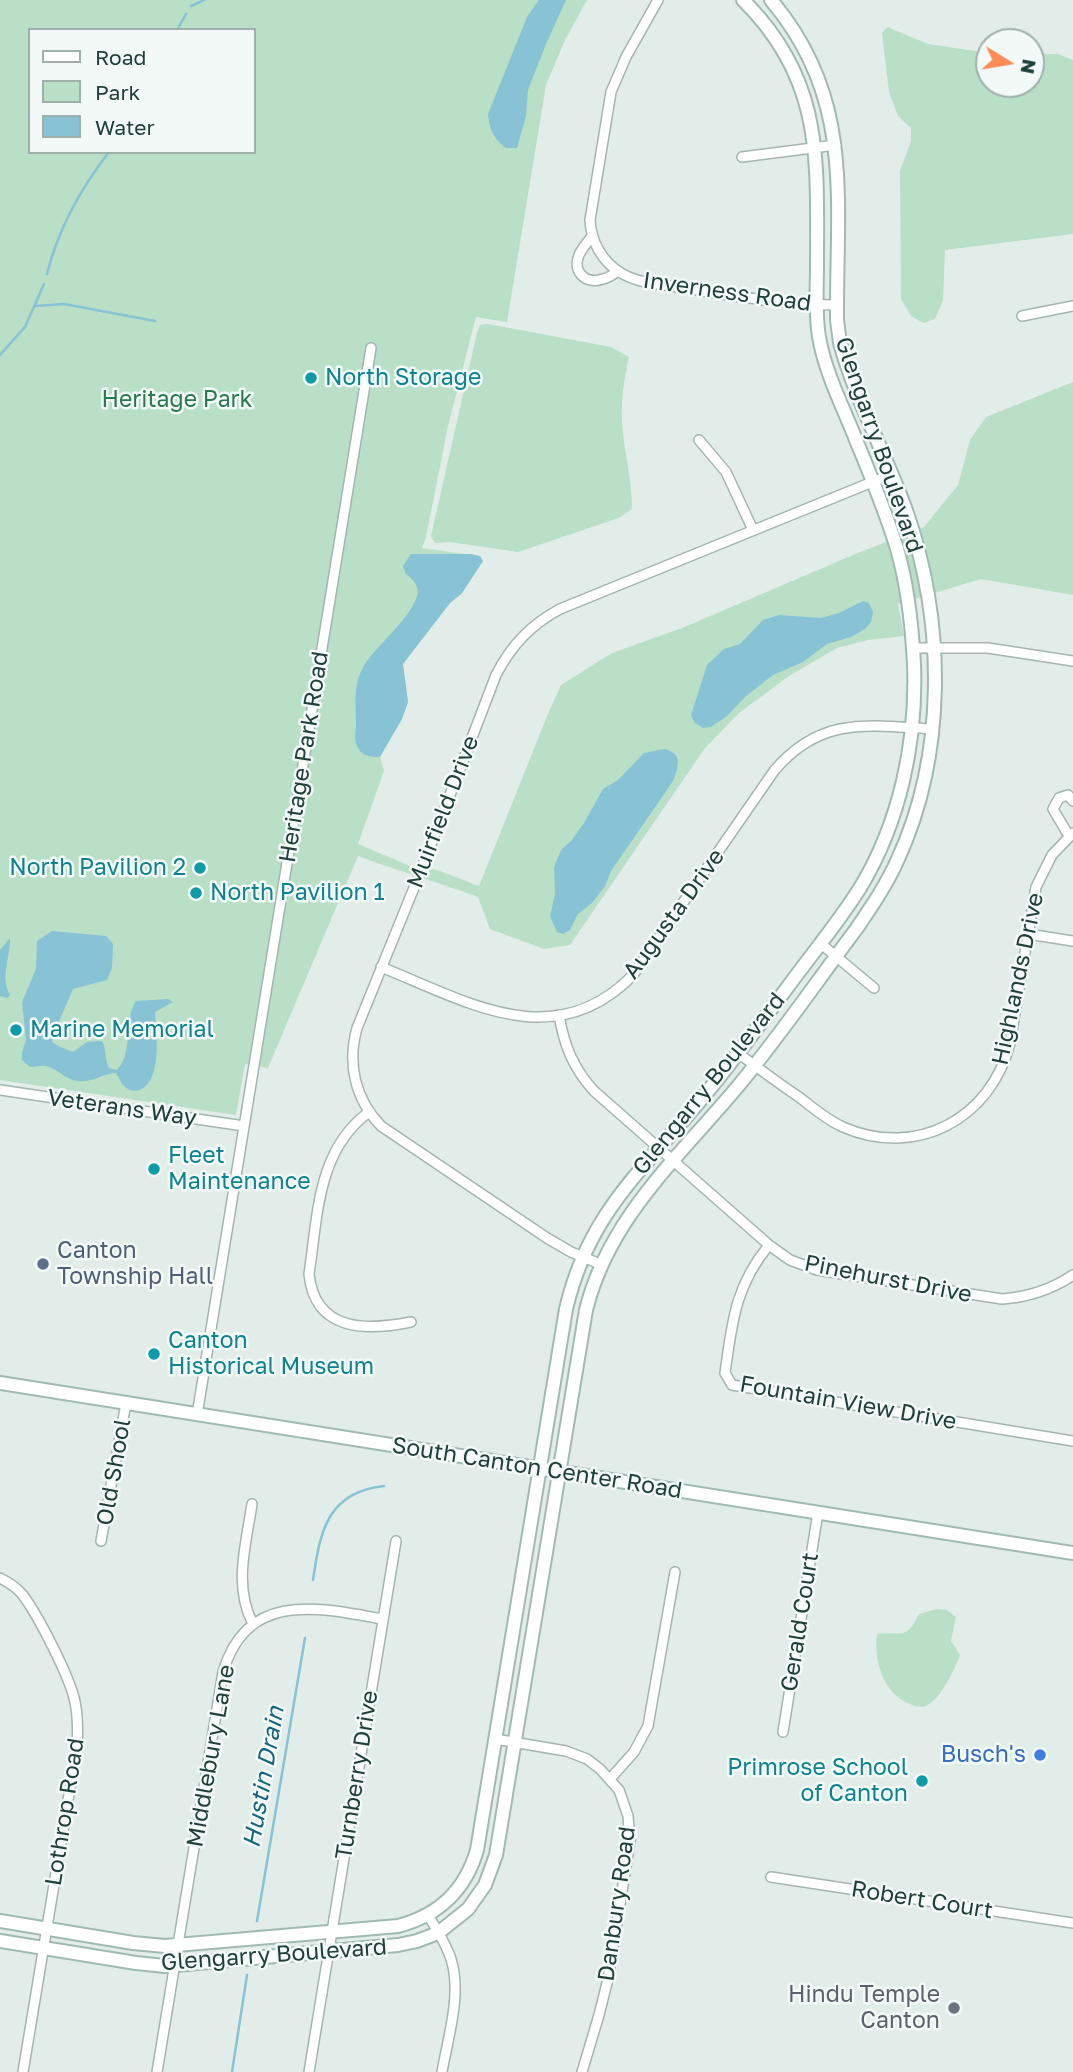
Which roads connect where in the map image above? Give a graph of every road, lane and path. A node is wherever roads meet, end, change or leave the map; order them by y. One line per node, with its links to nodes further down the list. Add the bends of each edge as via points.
1 (658, 0): 7 (street, Inverness Road, via 611,92 590,209)
2 (743, 0): 5 (street, Glengarry Boulevard, via 789,61 806,102)
3 (771, 0): 4 (street, Glengarry Boulevard, via 814,66)
4 (836, 145): 5 (street); 10 (street, Glengarry Boulevard)
5 (816, 147): 6 (street); 9 (street, Glengarry Boulevard)
6 (742, 157)
7 (592, 236): 8 (street, Inverness Road, via 601,255); 8 (street, Inverness Road, via 579,255 580,274 594,281)
8 (618, 271): 9 (street, Inverness Road, via 640,281 766,302)
9 (817, 305): 10 (street, Inverness Road); 16 (street, Glengarry Boulevard, via 824,360)
10 (837, 305): 15 (street, Glengarry Boulevard, via 843,354)
11 (1073, 306): 12 (street)
12 (1023, 316)
13 (371, 348): 38 (street, Heritage Park Road)
14 (699, 440): 17 (street, via 726,472)
15 (892, 474): 16 (street, Muirfield Drive); 19 (street, Glengarry Boulevard, via 918,549)
16 (873, 481): 17 (street, Muirfield Drive); 18 (street, Glengarry Boulevard, via 899,554)
17 (753, 530): 31 (street, Muirfield Drive, via 560,609 516,643 496,676)
18 (913, 648): 19 (street); 21 (street, Glengarry Boulevard)
19 (933, 648): 20 (street, via 988,648); 22 (street, Glengarry Boulevard)
20 (1073, 661)
21 (912, 728): 22 (street, Augusta Drive); 25 (street, Glengarry Boulevard, via 901,791); 33 (street, Augusta Drive, via 844,727 817,735 794,750 774,771 633,975 598,1002)
22 (932, 729): 26 (street, Glengarry Boulevard, via 920,795)
23 (1073, 801): 24 (street, Highlands Drive, via 1068,795 1059,798 1053,809)
24 (1071, 834): 27 (street, Highlands Drive, via 1040,877)
25 (881, 848): 26 (street); 29 (street, Glengarry Boulevard)
26 (898, 858): 30 (street, Glengarry Boulevard)
27 (1028, 934): 28 (street); 35 (street, Highlands Drive, via 1002,1067 980,1101 946,1126 904,1138 857,1133 828,1119)
28 (1073, 941)
29 (820, 943): 30 (street); 34 (street, Glengarry Boulevard)
30 (836, 956): 32 (street); 35 (street, Glengarry Boulevard)
31 (381, 967): 33 (street, Augusta Drive, via 500,1013 531,1018); 37 (street, Muirfield Drive, via 352,1050 355,1082)
32 (874, 988)
33 (559, 1015): 39 (street, Pinehurst Drive, via 568,1050 582,1077)
34 (738, 1053): 35 (street, Highlands Drive); 39 (street, Glengarry Boulevard)
35 (754, 1065): 40 (street, Glengarry Boulevard)
36 (0, 1090): 38 (street, Veterans Way)
37 (369, 1112): 42 (street, Muirfield Drive, via 393,1136); 45 (street, via 346,1132 330,1160 310,1285 322,1308 342,1323 385,1328)
38 (244, 1126): 50 (street, Heritage Park Road)
39 (659, 1149): 40 (street, Pinehurst Drive); 42 (street, Glengarry Boulevard, via 611,1205)
40 (674, 1162): 41 (street, Pinehurst Drive); 43 (street, Glengarry Boulevard, via 631,1212)
41 (769, 1245): 44 (street, Pinehurst Drive, via 790,1260 817,1270 992,1298 1035,1294); 51 (street, Fountain View Drive, via 748,1273 736,1306 725,1373 732,1385)
42 (583, 1257): 43 (street, Muirfield Drive); 46 (street, Glengarry Boulevard, via 570,1289)
43 (600, 1264): 47 (street, Glengarry Boulevard)
44 (1072, 1277)
45 (411, 1322)
46 (562, 1330): 47 (street); 52 (street, Glengarry Boulevard)
47 (582, 1334): 53 (street, Glengarry Boulevard)
48 (0, 1383): 49 (street, South Canton Center Road)
49 (126, 1403): 50 (street, South Canton Center Road); 56 (street, Old Shool)
50 (197, 1415): 52 (street, South Canton Center Road)
51 (1073, 1441)
52 (540, 1468): 53 (street, South Canton Center Road); 59 (street, Glengarry Boulevard)
53 (559, 1471): 55 (street, South Canton Center Road); 60 (street, Glengarry Boulevard)
54 (253, 1504): 64 (street, via 242,1584)
55 (818, 1512): 58 (street, South Canton Center Road); 67 (street, Gerald Court)
56 (102, 1541)
57 (396, 1542): 63 (street, Turnberry Drive)
58 (1073, 1553)
59 (524, 1563): 60 (street); 65 (street, Glengarry Boulevard)
60 (544, 1566): 66 (street, Glengarry Boulevard)
61 (675, 1572): 70 (street, via 648,1726 634,1752)
62 (0, 1578): 77 (street, Lothrop Road, via 21,1593 37,1620 71,1685 78,1722)
63 (382, 1619): 64 (street, Middlebury Lane, via 308,1607 280,1611); 78 (street, Turnberry Drive)
64 (253, 1624): 81 (street, Middlebury Lane, via 233,1647 223,1672)
65 (503, 1689): 66 (street); 68 (street, Glengarry Boulevard)
66 (523, 1693): 69 (street, Glengarry Boulevard)
67 (783, 1732)
68 (495, 1739): 69 (street, Danbury Road); 71 (street, Glengarry Boulevard)
69 (514, 1742): 70 (street, Danbury Road, via 576,1754); 72 (street, Glengarry Boulevard)
70 (610, 1779): 89 (street, Danbury Road, via 626,1807 630,1841 605,1992)
71 (478, 1842): 72 (street); 74 (street, Glengarry Boulevard, via 465,1881)
72 (498, 1845): 79 (street, Glengarry Boulevard, via 480,1894)
73 (771, 1877): 76 (street, Robert Court)
74 (428, 1915): 78 (street, Glengarry Boulevard, via 398,1926); 79 (street)
75 (0, 1921): 77 (street, Glengarry Boulevard)
76 (1073, 1923)
77 (47, 1928): 81 (street, Glengarry Boulevard, via 133,1943); 82 (street, Lothrop Road)
78 (332, 1931): 81 (street, Glengarry Boulevard); 83 (street, Turnberry Drive)
79 (438, 1933): 83 (street, Glengarry Boulevard, via 398,1945); 88 (street, via 451,1958 455,1989)
80 (0, 1941): 82 (street, Glengarry Boulevard)
81 (178, 1945): 84 (street, Middlebury Lane)
82 (44, 1948): 84 (street, Glengarry Boulevard, via 136,1964); 85 (street, Lothrop Road)
83 (328, 1952): 84 (street, Glengarry Boulevard); 87 (street, Turnberry Drive)
84 (175, 1965): 86 (street, Middlebury Lane)
85 (23, 2072)
86 (157, 2072)
87 (309, 2072)
88 (442, 2072)
89 (582, 2072)

